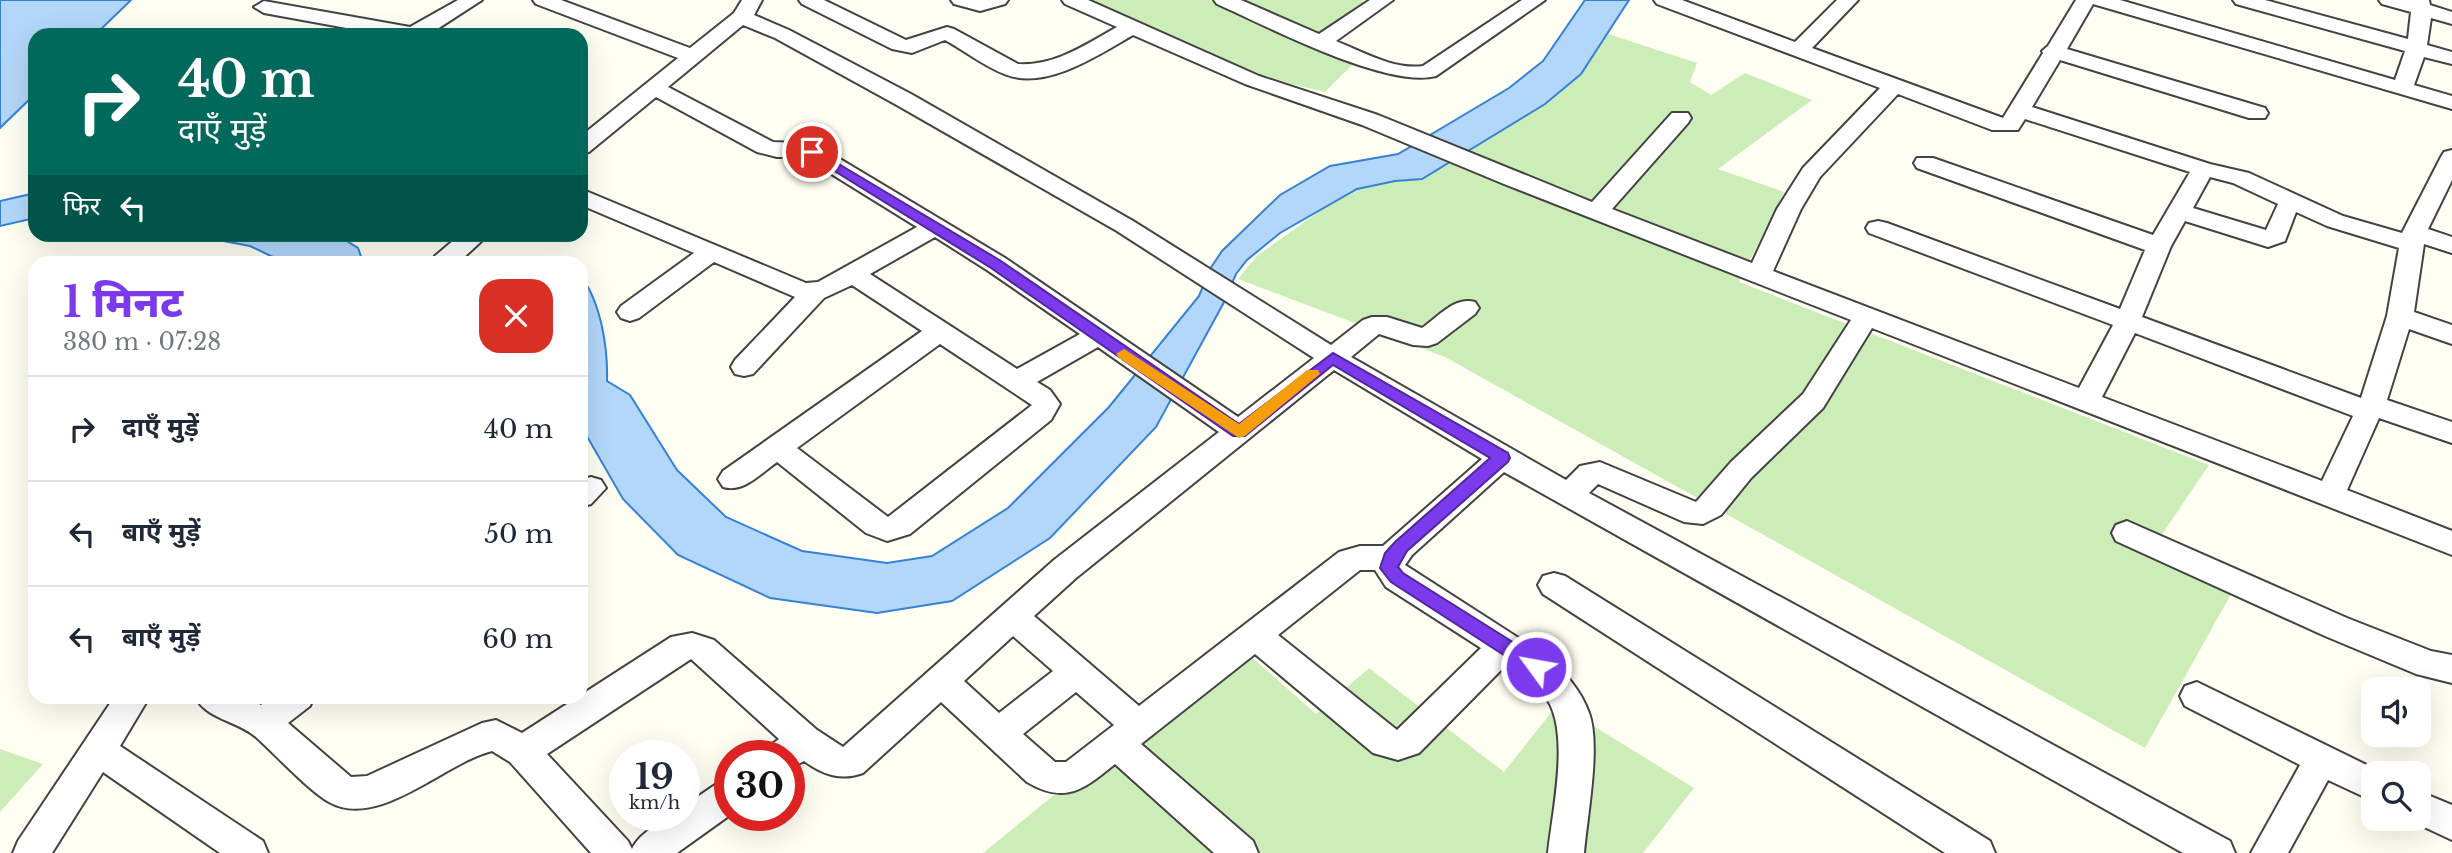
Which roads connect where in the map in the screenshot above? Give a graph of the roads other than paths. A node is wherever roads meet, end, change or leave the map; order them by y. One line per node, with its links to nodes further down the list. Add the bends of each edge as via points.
1 (472, 0): 23 (street)
2 (544, 0): 28 (street)
3 (809, 0): 21 (street, via 899,45 916,47 947,33 1013,70 1025,72 1061,65)
4 (961, 0): 5 (street, via 980,5)
5 (998, 0)
6 (1072, 0): 21 (street)
7 (1224, 0): 24 (street)
8 (1383, 0): 24 (street)
9 (1535, 0): 24 (street, via 1421,75)
10 (1664, 0): 26 (street)
11 (1847, 0): 26 (street)
12 (2086, 0): 27 (street)
13 (2099, 0): 16 (street)
14 (2243, 0): 25 (street)
15 (2389, 0): 17 (street)
16 (2124, 3): 32 (street)
17 (2420, 5): 20 (street); 25 (street)
18 (264, 7): 22 (street)
19 (746, 9): 28 (street); 62 (street, via 782,34 1125,226)
20 (2452, 18)
21 (1132, 27): 44 (street, via 1252,80 1396,130)
22 (382, 28)
23 (426, 28)
24 (1321, 42)
25 (2417, 48): 29 (street); 32 (street)
26 (1798, 50): 30 (street)
27 (2052, 51): 34 (street); 35 (street)
28 (693, 56): 31 (street)
29 (2452, 58)
30 (1893, 87): 34 (street, via 2000,125 2010,125); 52 (street, via 1811,174)
31 (655, 88): 37 (street); 45 (street, via 764,147 812,152)
32 (2402, 88): 33 (street)
33 (2452, 103)
34 (2020, 110): 40 (street)
35 (2257, 113)
36 (1680, 118): 44 (street)
37 (588, 141)
38 (2452, 157): 47 (street)
39 (1925, 163): 49 (street)
40 (2203, 169): 42 (street, via 2258,184); 43 (street)
41 (588, 199): 50 (street)
42 (2291, 202): 43 (street, via 2276,236 2268,239); 47 (street, via 2335,220)
43 (2178, 211): 49 (street)
44 (1596, 212): 52 (street)
45 (933, 228): 51 (street); 61 (street, via 996,264)
46 (1878, 228): 58 (street)
47 (2413, 239): 48 (street); 57 (street)
48 (2452, 244)
49 (2159, 246): 58 (street)
50 (712, 253): 53 (street, via 788,287); 55 (street)
51 (853, 274): 53 (street); 59 (street)
52 (1759, 274): 56 (street)
53 (816, 292): 63 (street)
54 (1466, 308): 62 (street, via 1428,338 1408,336 1390,326 1372,326)
55 (630, 312)
56 (1867, 316): 65 (street); 72 (street, via 1813,401 1703,513 1669,504 1600,473 1590,474)
57 (2400, 316): 60 (street); 66 (street)
58 (2128, 321): 65 (street); 66 (street)
59 (939, 331): 64 (street); 69 (street)
60 (2452, 335)
61 (1097, 336): 64 (street); 67 (street)
62 (1333, 358): 67 (street); 70 (street)
63 (744, 367)
64 (1015, 382): 69 (street, via 1041,397 1046,404 1041,414 899,526 887,529 877,525)
65 (2086, 401): 73 (street)
66 (2370, 408): 68 (street); 73 (street)
67 (1239, 432): 78 (street, via 1121,523)
68 (2452, 433)
69 (777, 447): 71 (street)
70 (1502, 458): 72 (street); 76 (street)
71 (733, 479)
72 (1569, 495): 107 (street)
73 (2330, 496): 75 (street)
74 (2127, 533): 81 (street, via 2336,627)
75 (2452, 543)
76 (1391, 558): 79 (street, via 1350,561); 80 (street, via 1389,568 1397,578)
77 (1554, 584): 106 (street)
78 (1012, 616): 82 (street); 83 (street)
79 (1254, 634): 80 (street, via 1385,742 1398,745 1407,743); 90 (street)
80 (1504, 646): 105 (street, via 1557,686 1573,715 1576,748)
81 (2452, 669)
82 (1077, 672): 89 (street); 90 (street)
83 (940, 680): 89 (street); 94 (street, via 851,762 842,764)
84 (2197, 696): 95 (street)
85 (129, 704): 92 (street)
86 (227, 704): 88 (street)
87 (287, 704): 88 (street)
88 (262, 722): 93 (street, via 340,790 353,794 370,792 482,738 496,735)
89 (998, 734): 90 (street, via 1039,771 1063,779 1084,771)
90 (1128, 735): 104 (street)
91 (787, 740): 93 (street, via 703,650 692,646 682,647)
92 (100, 751): 100 (street); 101 (street)
93 (522, 751): 102 (street)
94 (805, 752)
95 (2321, 760): 96 (street); 108 (street)
96 (2361, 779)
97 (714, 806): 103 (street)
98 (2431, 813): 99 (street)
99 (2452, 823)
100 (241, 850)
101 (31, 853)
102 (615, 853)
103 (648, 853)
104 (1240, 853)
105 (1566, 853)
106 (1977, 853)
107 (2217, 853)
108 (2269, 853)

